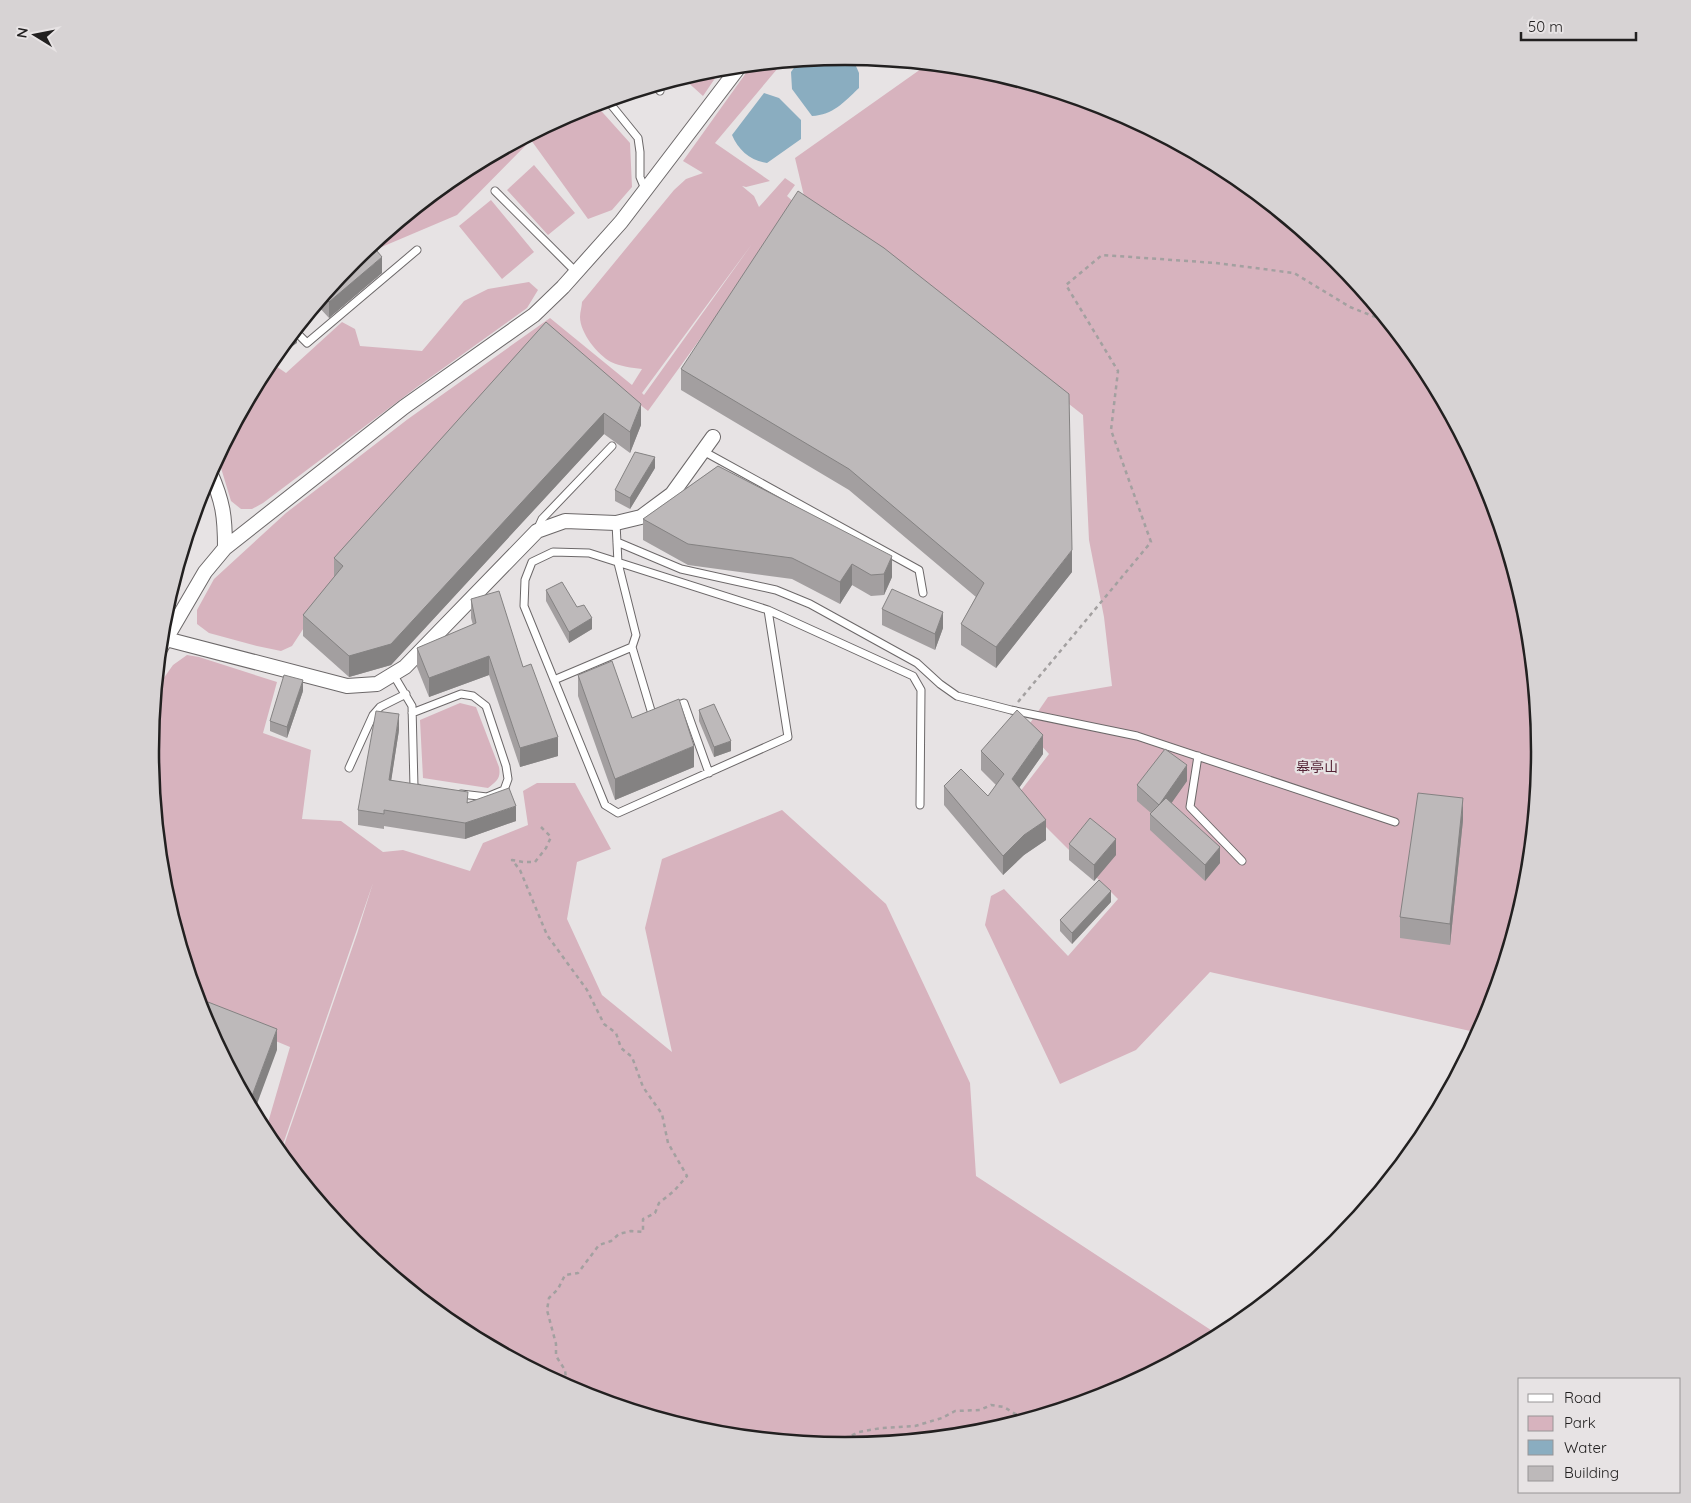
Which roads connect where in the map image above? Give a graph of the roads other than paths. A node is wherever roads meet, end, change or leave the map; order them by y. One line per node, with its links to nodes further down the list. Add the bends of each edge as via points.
1 (733, 75): 3 (street)
2 (612, 106): 3 (lane, via 638,138 640,176)
3 (646, 189): 6 (street)
4 (496, 190): 6 (lane)
5 (417, 250): 7 (lane, via 307,343)
6 (576, 272): 15 (street, via 534,315 404,407)
7 (300, 336)
8 (713, 437): 10 (street)
9 (612, 446): 13 (lane, via 542,519)
10 (703, 451): 12 (street, via 672,494 641,517); 17 (lane, via 919,570)
11 (214, 482): 15 (street, via 221,497)
12 (616, 523): 13 (street, via 565,521); 14 (lane)
13 (537, 531): 22 (street, via 405,667)
14 (617, 542): 16 (lane); 28 (lane, via 681,569 776,590 810,604 917,662 957,696 1137,736)
15 (226, 548): 19 (street, via 204,572)
16 (618, 562): 18 (lane); 21 (lane, via 636,635); 23 (lane, via 589,553 553,552 532,562 525,580 524,606)
17 (924, 593)
18 (768, 610): 30 (lane, via 788,737); 33 (lane, via 913,676 921,690)
19 (170, 632)
20 (168, 645): 22 (street, via 348,686 377,684)
21 (632, 647): 23 (lane); 26 (lane, via 652,714)
22 (393, 674): 24 (lane)
23 (554, 680): 30 (lane, via 605,805 618,814)
24 (406, 694): 27 (lane); 29 (lane, via 380,707 373,715)
25 (668, 709): 30 (lane, via 684,703)
26 (660, 712)
27 (412, 713): 31 (lane, via 414,787); 32 (lane, via 461,694 473,696 486,706 506,766 508,779 504,790 487,797)
28 (1198, 756): 34 (lane); 35 (lane, via 1190,807)
29 (349, 768)
30 (709, 773)
31 (426, 791)
32 (452, 794)
33 (920, 805)
34 (1395, 822)
35 (1242, 861)

